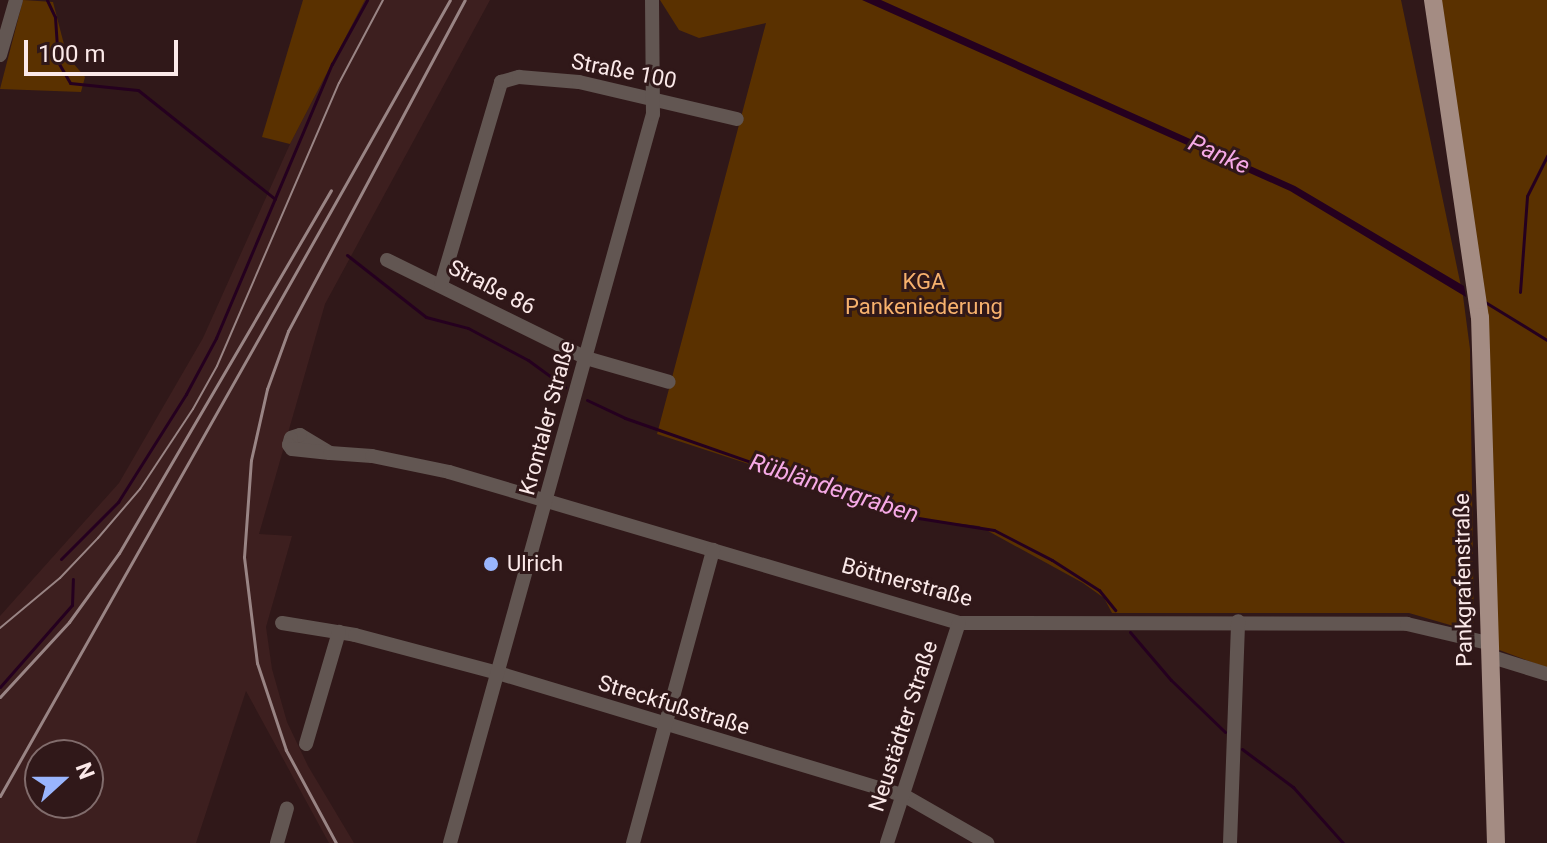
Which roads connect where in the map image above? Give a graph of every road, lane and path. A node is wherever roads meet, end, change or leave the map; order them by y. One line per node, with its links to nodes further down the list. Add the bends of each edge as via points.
1 (16, 0): 4 (street)
2 (652, 0): 5 (street, Krontaler Straße)
3 (1433, 0): 18 (main road, Pankgrafenstraße, via 1480,317)
4 (0, 55)
5 (656, 99): 6 (street, Straße 100); 8 (street, Straße 100, via 579,82 519,77 501,82); 9 (street, Krontaler Straße)
6 (737, 119)
7 (387, 260): 8 (street, Straße 86)
8 (441, 285): 9 (street, Straße 86)
9 (586, 358): 10 (street, Straße 86); 12 (street, Krontaler Straße)
10 (669, 382)
11 (330, 453): 12 (street, Böttnerstraße, via 449,472)
12 (547, 502): 13 (street, Böttnerstraße); 19 (street, Krontaler Straße)
13 (713, 550): 16 (street, Böttnerstraße); 21 (street)
14 (1238, 621): 16 (street, Böttnerstraße); 18 (street, Böttnerstraße, via 1407,624); 30 (street)
15 (282, 623): 17 (street, Streckfußstraße)
16 (959, 623): 23 (street, Neustädter Straße)
17 (339, 632): 19 (street, Streckfußstraße); 22 (street)
18 (1488, 650): 20 (street, Böttnerstraße); 31 (main road, Pankgrafenstraße)
19 (498, 673): 21 (street, Streckfußstraße); 26 (street, Krontaler Straße)
20 (1547, 674)
21 (665, 726): 23 (street, Streckfußstraße); 27 (street)
22 (306, 744)
23 (905, 796): 28 (street, Neustädter Straße); 29 (street, Streckfußstraße)
24 (287, 808): 25 (street)
25 (277, 843)
26 (450, 843)
27 (633, 843)
28 (887, 843)
29 (987, 843)
30 (1230, 843)
31 (1496, 843)

